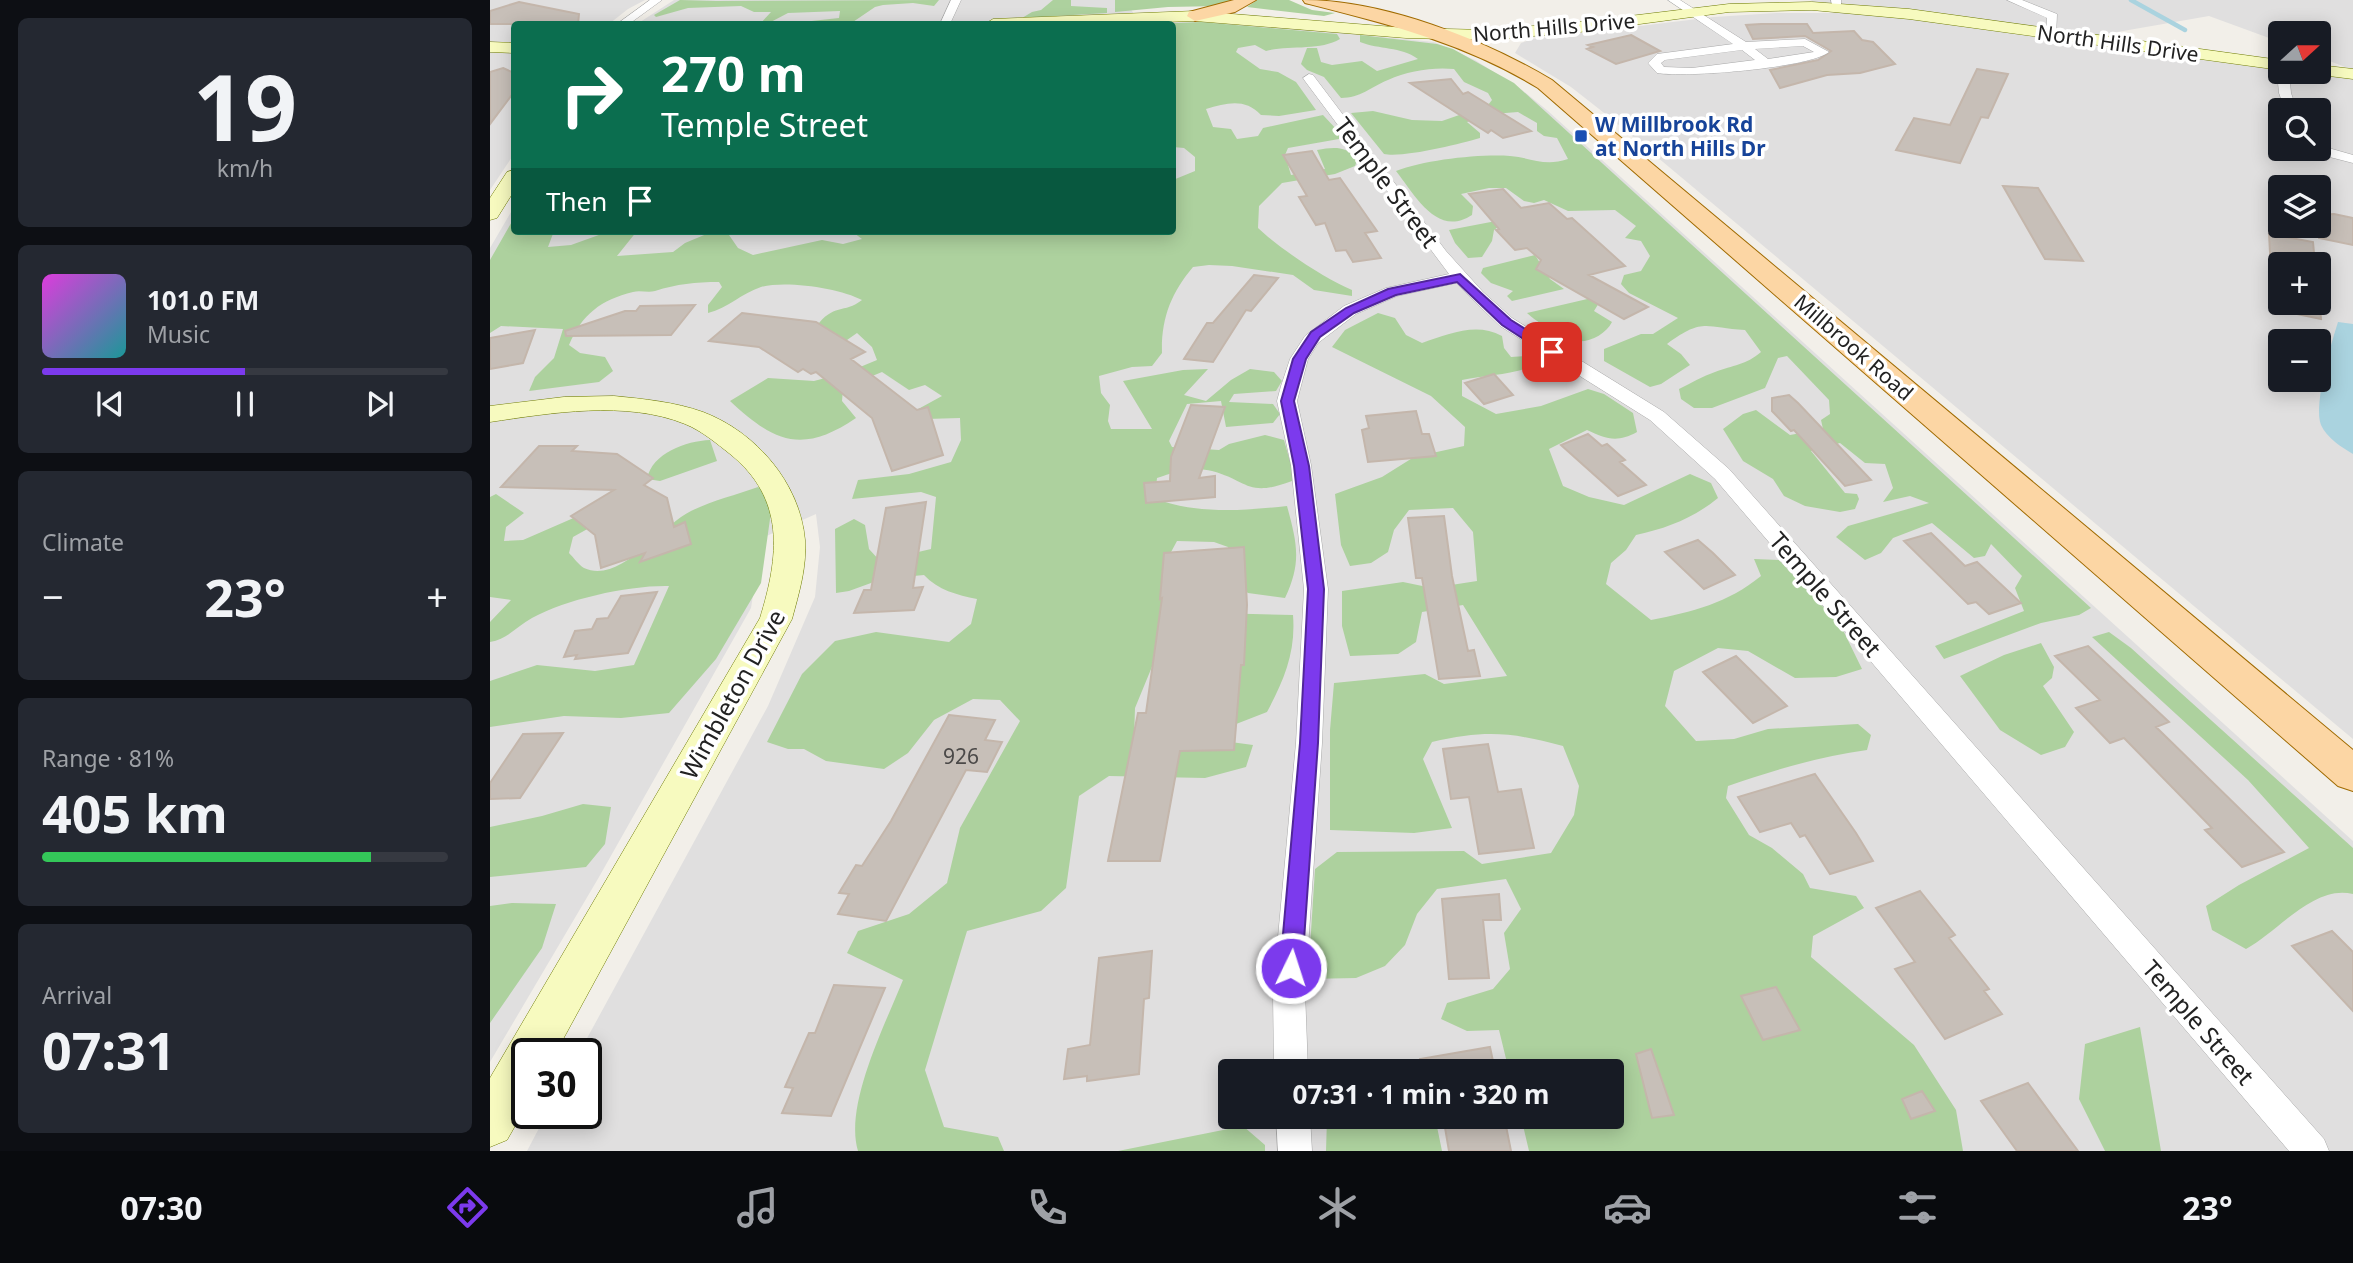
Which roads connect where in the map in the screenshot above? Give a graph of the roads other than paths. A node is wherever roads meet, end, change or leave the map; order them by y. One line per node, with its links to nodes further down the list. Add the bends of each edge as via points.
1 (657, 0): 11 (street)
2 (956, 0): 12 (street)
3 (1248, 0): 10 (main road)
4 (1311, 0): 15 (main road, Millbrook Road)
5 (1347, 0): 15 (main road, via 1418,18)
6 (1673, 0): 9 (street)
7 (2012, 0): 14 (street, via 2053,16)
8 (1837, 4): 9 (main road, North Hills Drive); 14 (main road, North Hills Drive)
9 (1692, 12): 15 (main road, North Hills Drive, via 1540,32); 16 (street)
10 (1195, 16): 13 (main road, North Hills Drive); 15 (main road, North Hills Drive)
11 (626, 21)
12 (946, 21)
13 (1090, 21)
14 (2052, 34): 20 (main road, North Hills Drive)
15 (1451, 35): 30 (main road, Millbrook Road, via 1520,67 1555,92)
16 (1744, 46): 19 (street); 19 (street, via 1805,42 1823,52); 19 (street, via 1669,55 1654,63 1661,70 1680,73)
17 (490, 47): 18 (main road)
18 (511, 48)
19 (1765, 61)
20 (2268, 63)
21 (2331, 72): 22 (main road)
22 (2353, 75)
23 (1309, 78): 28 (street, Temple Street)
24 (2331, 153): 25 (street)
25 (2353, 159)
26 (511, 181): 27 (main road)
27 (490, 214)
28 (1460, 278): 32 (street, via 1392,292 1350,310 1311,340 1290,386 1287,401 1301,466 1316,589 1289,991); 37 (street, Temple Street, via 1506,322 1657,416 1715,467)
29 (490, 414): 31 (main road, Wimbleton Drive, via 600,404 697,419 738,445 765,470 783,500 791,531 791,563 776,619)
30 (2353, 774)
31 (539, 1038)
32 (1291, 1059)
33 (511, 1087): 34 (main road)
34 (490, 1123)
35 (1294, 1129): 36 (street)
36 (1295, 1151)
37 (2312, 1151)

